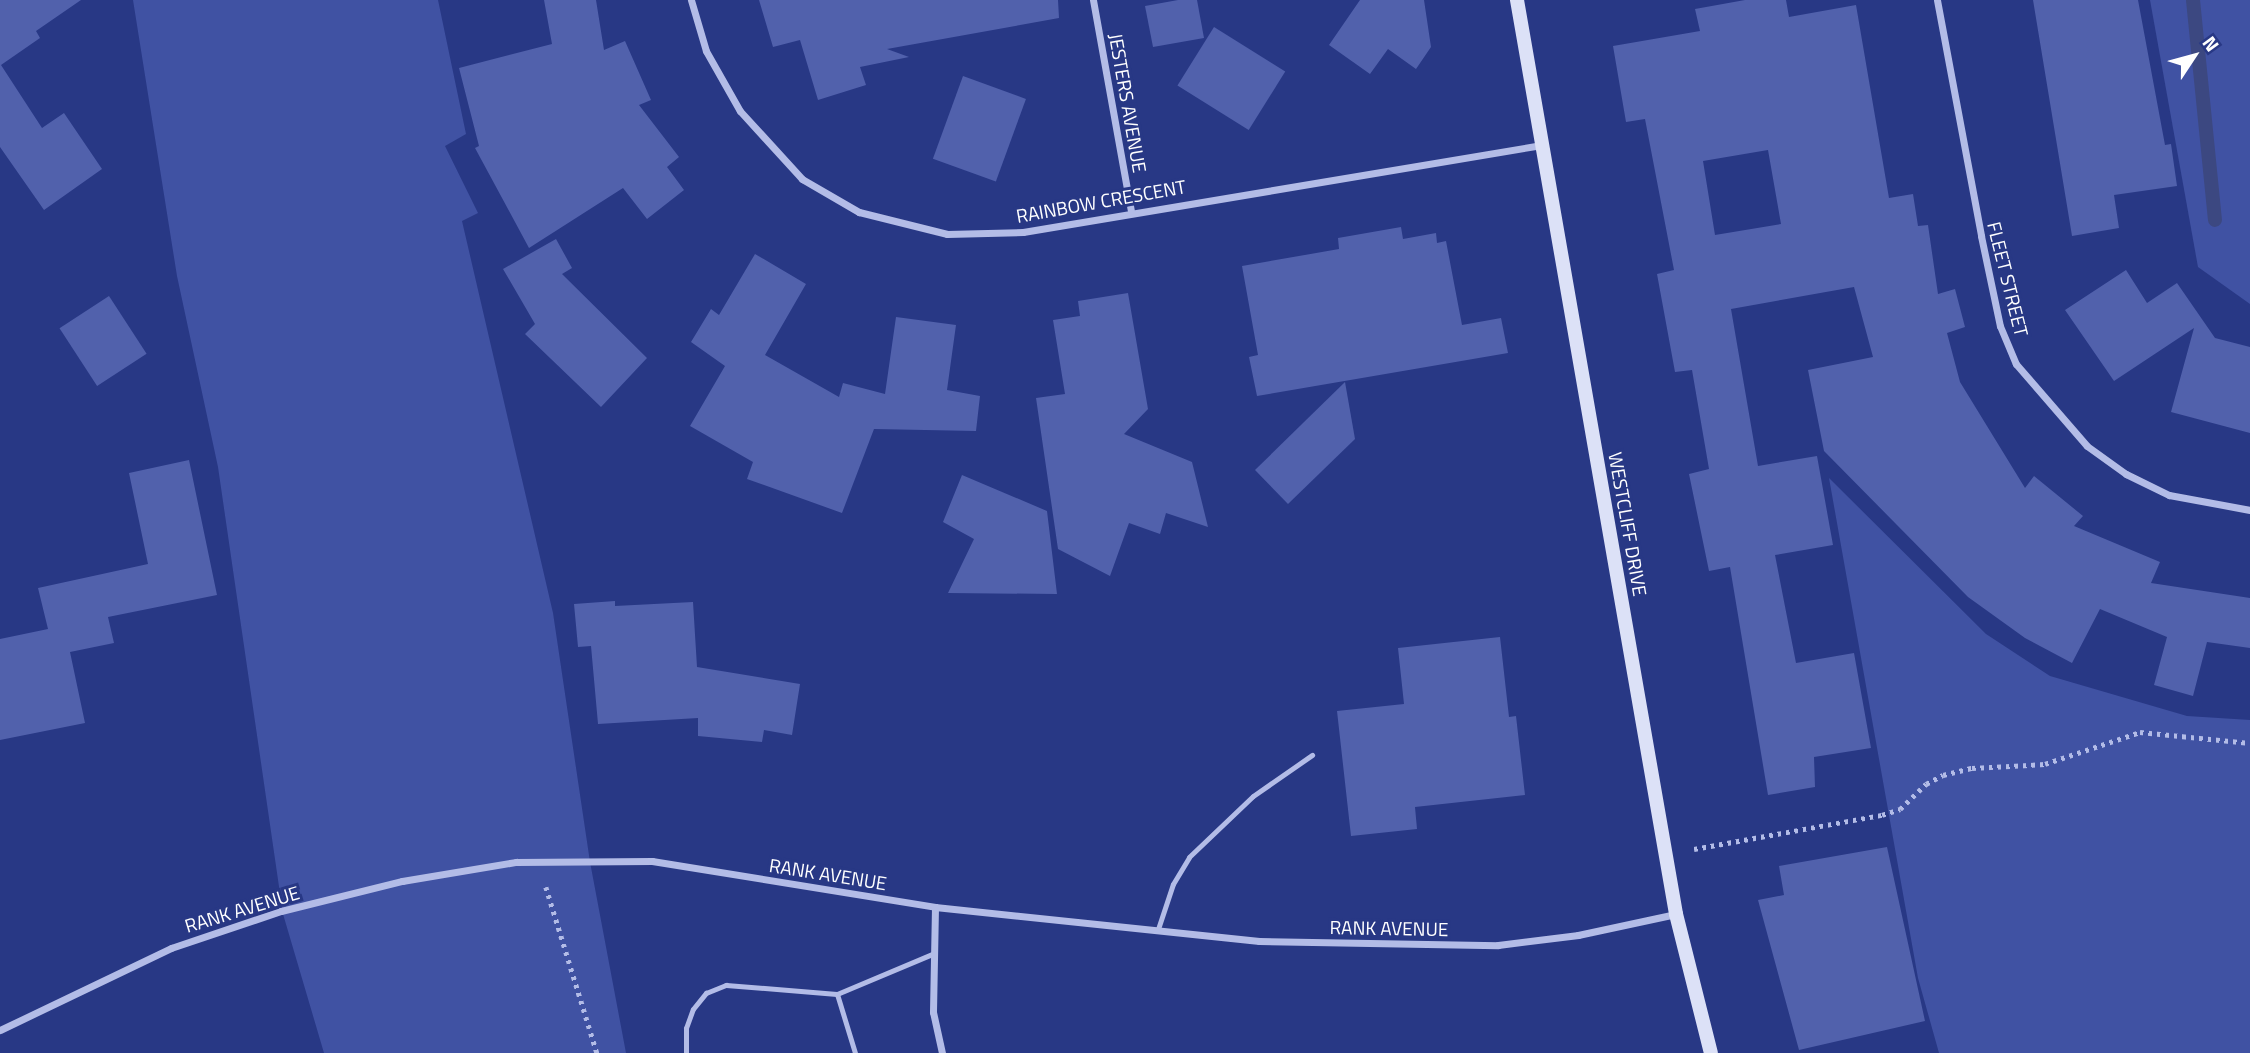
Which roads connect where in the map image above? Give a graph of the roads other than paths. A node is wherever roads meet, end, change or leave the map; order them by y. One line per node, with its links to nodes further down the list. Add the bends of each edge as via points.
1 (691, 0): 6 (street, RAINBOW CRESCENT, via 706,51 740,111 802,179 859,212 947,234 1023,232)
2 (1093, 0): 6 (street, JESTERS AVENUE)
3 (1517, 0): 5 (street, WESTCLIFF DRIVE)
4 (1937, 0): 7 (street, FLEET STREET, via 2000,326 2016,365 2087,446 2126,474 2169,495)
5 (1542, 145): 6 (street, RAINBOW CRESCENT); 10 (street, WESTCLIFF DRIVE)
6 (1131, 211)
7 (2250, 510)
8 (1312, 755): 11 (lane, via 1253,796 1189,857 1173,884)
9 (935, 907): 11 (street, RANK AVENUE); 12 (street); 14 (street, RANK AVENUE, via 652,861 537,862 402,881 281,911 170,948)
10 (1676, 914): 11 (street, RANK AVENUE, via 1498,945 1259,941); 18 (street, WESTCLIFF DRIVE)
11 (1158, 929)
12 (932, 954): 13 (lane); 17 (street, via 933,1012)
13 (837, 994): 15 (lane, via 726,985 706,993 693,1009 686,1028); 16 (lane)
14 (0, 1030)
15 (686, 1053)
16 (855, 1053)
17 (942, 1053)
18 (1711, 1053)

